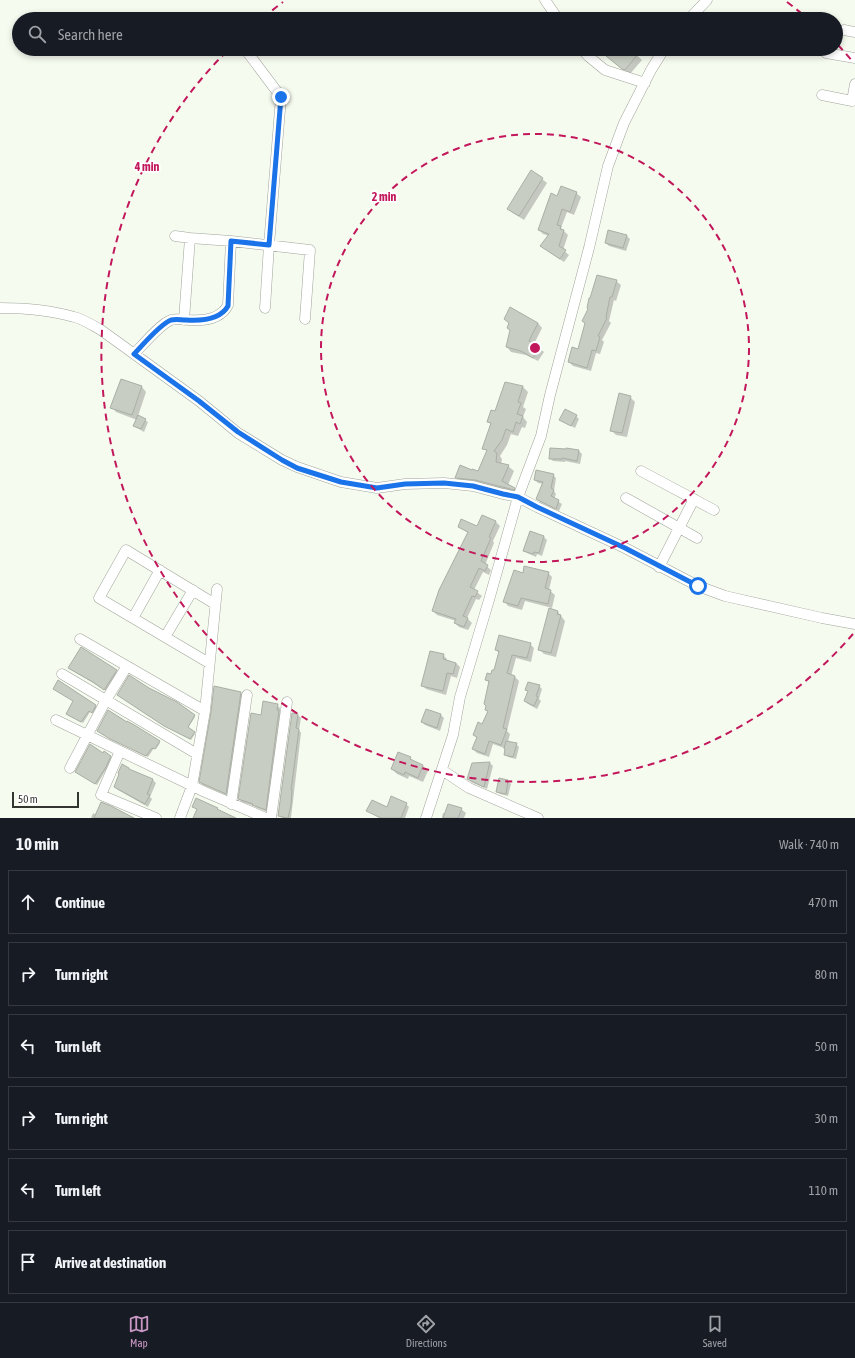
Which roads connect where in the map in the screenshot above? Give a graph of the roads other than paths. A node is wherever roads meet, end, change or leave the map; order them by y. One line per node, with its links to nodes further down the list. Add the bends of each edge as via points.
1 (545, 0): 3 (street)
2 (708, 0): 4 (street)
3 (553, 12)
4 (696, 12)
5 (844, 30): 6 (street)
6 (855, 32)
7 (250, 56): 18 (street, via 281,97)
8 (588, 56): 12 (street, via 605,70)
9 (660, 56): 12 (street)
10 (843, 56): 11 (street)
11 (855, 58)
12 (645, 83): 25 (street, via 624,123 608,166 541,436)
13 (855, 84): 14 (street, via 852,101)
14 (822, 95)
15 (175, 236): 16 (street)
16 (190, 238): 17 (street); 22 (street)
17 (231, 241): 18 (street); 22 (street, via 226,311 208,319)
18 (269, 245): 20 (street); 21 (street, via 310,250)
19 (0, 308): 23 (street, via 54,312 74,317 101,330)
20 (265, 308)
21 (305, 318)
22 (184, 320): 23 (street, via 167,322)
23 (134, 354): 25 (street, via 238,432 297,468 341,482 377,488 444,483 473,486)
24 (641, 471): 27 (street)
25 (518, 497): 31 (street); 52 (street)
26 (626, 498): 29 (street)
27 (694, 499): 28 (street); 29 (street)
28 (714, 510)
29 (679, 528): 30 (street); 31 (street)
30 (697, 538)
31 (659, 567): 37 (street, via 725,596)
32 (160, 570): 33 (street); 36 (street); 36 (street, via 126,550 110,578 99,598)
33 (193, 590): 35 (street); 38 (street)
34 (217, 590): 35 (street)
35 (215, 604): 40 (street)
36 (133, 618): 38 (street)
37 (855, 624)
38 (165, 637): 40 (street)
39 (80, 639): 41 (street)
40 (209, 663): 46 (street)
41 (127, 666): 44 (street); 46 (street)
42 (62, 674): 44 (street)
43 (247, 695): 54 (street)
44 (106, 700): 48 (street); 50 (street)
45 (287, 702): 58 (street)
46 (204, 711): 50 (street)
47 (56, 720): 48 (street)
48 (88, 735): 49 (street); 51 (street)
49 (120, 751): 53 (street); 55 (street, via 101,795)
50 (197, 754): 53 (street)
51 (70, 768)
52 (442, 770): 59 (street); 60 (street, via 469,788)
53 (192, 786): 54 (street); 56 (street)
54 (231, 804): 57 (street)
55 (156, 818)
56 (180, 818)
57 (266, 818)
58 (271, 818)
59 (426, 818)
60 (538, 818)

